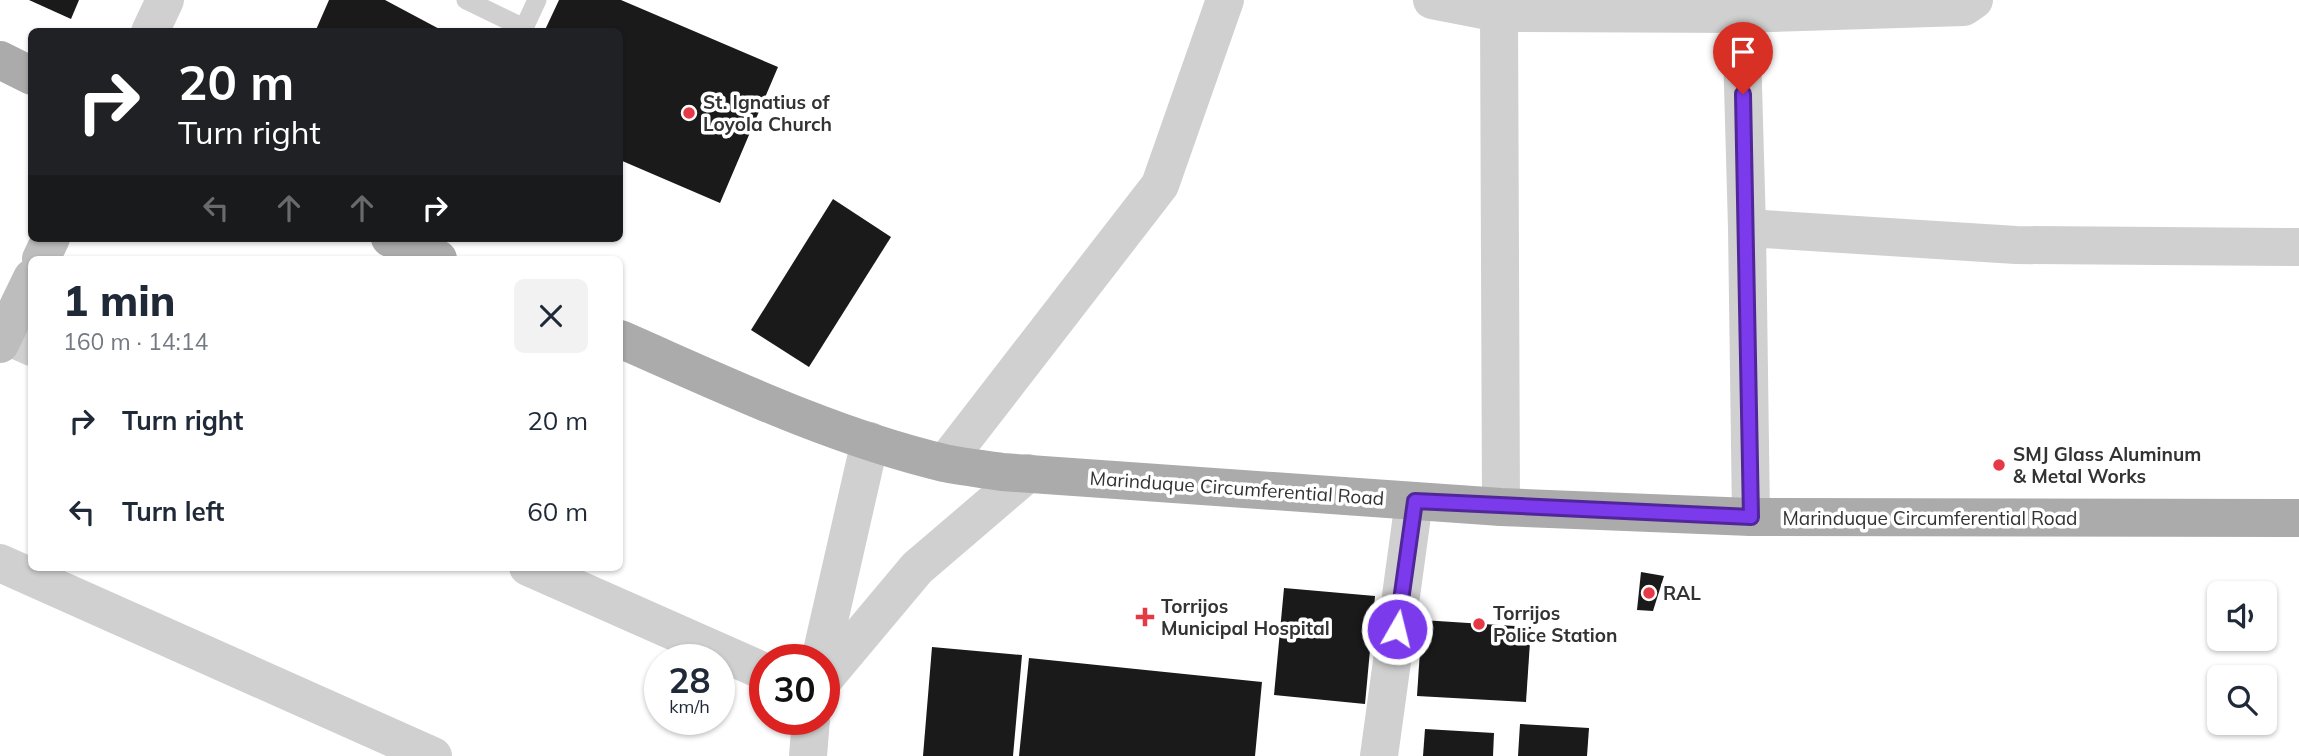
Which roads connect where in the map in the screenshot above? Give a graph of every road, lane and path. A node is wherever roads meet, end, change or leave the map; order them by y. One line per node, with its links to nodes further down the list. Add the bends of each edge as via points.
1 (165, 0): 9 (street)
2 (466, 0): 3 (lane, via 524,28)
3 (537, 0)
4 (1225, 0): 20 (street, via 1160,185)
5 (1432, 0): 8 (street)
6 (1974, 0): 7 (street, via 1964,7)
7 (1739, 7): 8 (street); 12 (street)
8 (1499, 13): 23 (street)
9 (152, 28)
10 (0, 61): 11 (main road)
11 (28, 74)
12 (1747, 228): 14 (street, via 2016,245); 24 (street)
13 (399, 242): 15 (main road)
14 (2299, 247)
15 (431, 256)
16 (28, 289): 17 (street)
17 (9, 339)
18 (623, 340): 19 (main road, Marinduque Circumferential Road, via 766,404)
19 (870, 441): 20 (main road, Marinduque Circumferential Road); 28 (street)
20 (945, 463): 21 (main road, Marinduque Circumferential Road)
21 (1028, 473): 22 (main road, Marinduque Circumferential Road); 29 (street, via 917,568)
22 (1415, 501): 23 (main road, Marinduque Circumferential Road); 34 (street)
23 (1501, 507): 24 (main road, Marinduque Circumferential Road)
24 (1751, 517): 25 (main road, Marinduque Circumferential Road)
25 (2299, 518)
26 (0, 563): 32 (street)
27 (537, 571): 30 (street)
28 (824, 644)
29 (840, 660)
30 (749, 665)
31 (810, 735): 33 (street)
32 (433, 756)
33 (808, 756)
34 (1379, 756)

